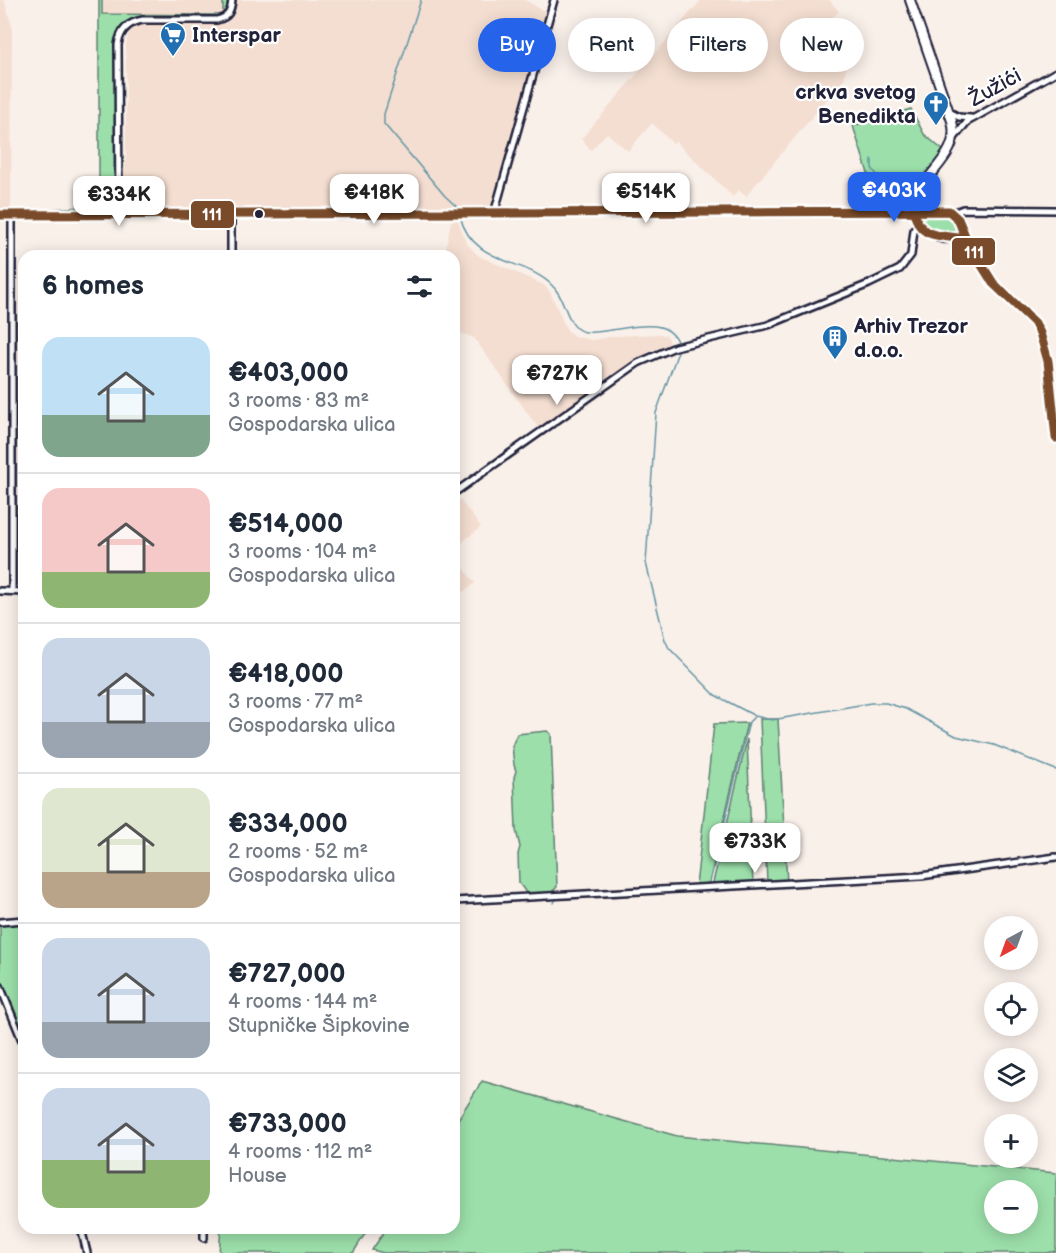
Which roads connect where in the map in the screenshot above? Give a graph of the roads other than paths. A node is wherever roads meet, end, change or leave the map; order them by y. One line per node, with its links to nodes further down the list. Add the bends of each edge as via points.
1 (232, 0): 15 (street, via 224,19 143,20 131,23 120,34)
2 (554, 0): 12 (street)
3 (910, 0): 5 (main road)
4 (1056, 72): 6 (street, Žužići)
5 (948, 112): 6 (street); 7 (main road)
6 (973, 118): 7 (street, Žužići)
7 (955, 137): 9 (main road, via 917,196)
8 (1056, 210): 10 (street, via 963,209)
9 (914, 211): 10 (main road); 12 (street); 16 (main road)
10 (953, 213): 17 (main road)
11 (231, 214): 12 (street); 15 (street); 18 (street)
12 (494, 214)
13 (0, 215): 14 (street)
14 (12, 215): 15 (street); 22 (street)
15 (119, 215)
16 (918, 223): 17 (main road, via 935,236 961,238); 20 (street, via 911,255 900,269 768,325 678,346 638,363)
17 (968, 243): 19 (main road, via 993,283 1040,330)
18 (231, 250)
19 (1056, 438)
20 (460, 489)
21 (0, 591): 22 (street)
22 (12, 591): 23 (street)
23 (18, 591)
24 (1056, 857): 25 (street, via 921,876)
25 (460, 901)
26 (18, 920): 27 (street)
27 (0, 922)
28 (0, 986): 29 (street)
29 (18, 1030)
30 (82, 1234): 33 (street)
31 (204, 1234): 32 (street)
32 (204, 1238)
33 (87, 1253)

